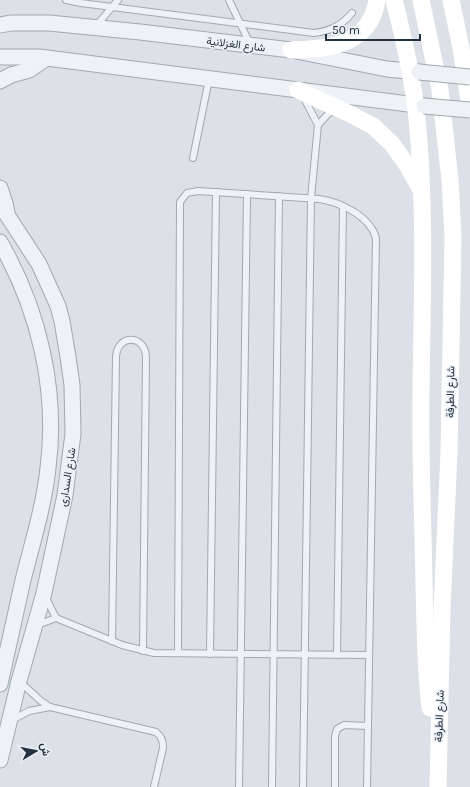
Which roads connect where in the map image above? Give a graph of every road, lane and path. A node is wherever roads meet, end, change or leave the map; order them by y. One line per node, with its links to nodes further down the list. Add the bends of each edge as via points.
1 (66, 0): 8 (lane)
2 (118, 0): 8 (lane)
3 (229, 0): 11 (lane)
4 (377, 0): 14 (main road, via 369,22 347,42 328,48)
5 (394, 0): 17 (main road)
6 (421, 0): 57 (main road, شارع الطرفة, via 440,90 453,236 449,453)
7 (451, 0): 23 (main road)
8 (112, 7): 11 (lane); 12 (lane)
9 (352, 14): 11 (lane, via 336,27 314,33)
10 (4, 22): 12 (street, شارع الغزلانية)
11 (240, 23): 13 (lane)
12 (95, 27): 13 (street, شارع الغزلانية)
13 (251, 46): 14 (street, شارع الغزلانية)
14 (291, 50): 17 (street, شارع الغزلانية)
15 (0, 57): 16 (street)
16 (48, 58): 19 (street); 20 (street, via 29,70)
17 (415, 72): 18 (street, شارع الغزلانية, bridge); 22 (main road)
18 (470, 77)
19 (209, 78): 21 (street); 27 (lane)
20 (0, 81)
21 (298, 90): 22 (street); 24 (main road); 26 (lane)
22 (419, 105): 25 (street, bridge); 30 (main road)
23 (470, 107)
24 (338, 108): 26 (lane); 30 (main road, via 373,126 392,144)
25 (470, 110)
26 (318, 125): 33 (lane)
27 (194, 158)
28 (0, 188): 35 (street, شارع السدارى, via 6,203)
29 (216, 192): 31 (lane); 44 (lane, via 192,191 180,202); 45 (lane)
30 (422, 192): 57 (main road, via 422,518 426,665)
31 (247, 194): 32 (lane); 46 (lane)
32 (279, 196): 33 (lane); 47 (lane)
33 (311, 198): 34 (lane, via 327,200); 48 (lane)
34 (342, 206): 49 (lane); 50 (lane, via 367,222 376,238)
35 (3, 209): 37 (street, شارع السدارى, via 39,264 54,296 65,334 72,385 71,459)
36 (0, 242): 38 (street, شارع السدارى, via 33,315 44,360 50,404 48,469)
37 (44, 593): 39 (street, شارع السدارى); 40 (lane)
38 (18, 601): 39 (street); 52 (street, شارع السدارى)
39 (40, 609): 41 (street, شارع السدارى)
40 (56, 618): 41 (lane); 42 (lane)
41 (35, 626): 51 (street, شارع السدارى)
42 (112, 641): 43 (lane); 43 (lane, via 116,357 121,343 131,340 141,343 146,352)
43 (143, 651): 44 (lane)
44 (178, 654): 45 (lane)
45 (210, 654): 46 (lane)
46 (241, 654): 47 (lane); 59 (lane)
47 (274, 654): 48 (lane); 60 (lane)
48 (305, 654): 49 (lane); 61 (lane)
49 (337, 655): 50 (lane)
50 (369, 655): 55 (lane)
51 (19, 681): 53 (lane); 54 (street, شارع السدارى)
52 (0, 684)
53 (50, 707): 54 (lane, via 29,711); 58 (lane, via 156,732 161,736 163,748)
54 (9, 722): 56 (street, شارع السدارى)
55 (368, 726): 62 (lane, via 344,725 337,729); 63 (lane)
56 (0, 760)
57 (438, 766): 64 (main road, شارع الطرفة)
58 (154, 787)
59 (239, 787)
60 (272, 787)
61 (303, 787)
62 (335, 787)
63 (367, 787)
64 (438, 787)

